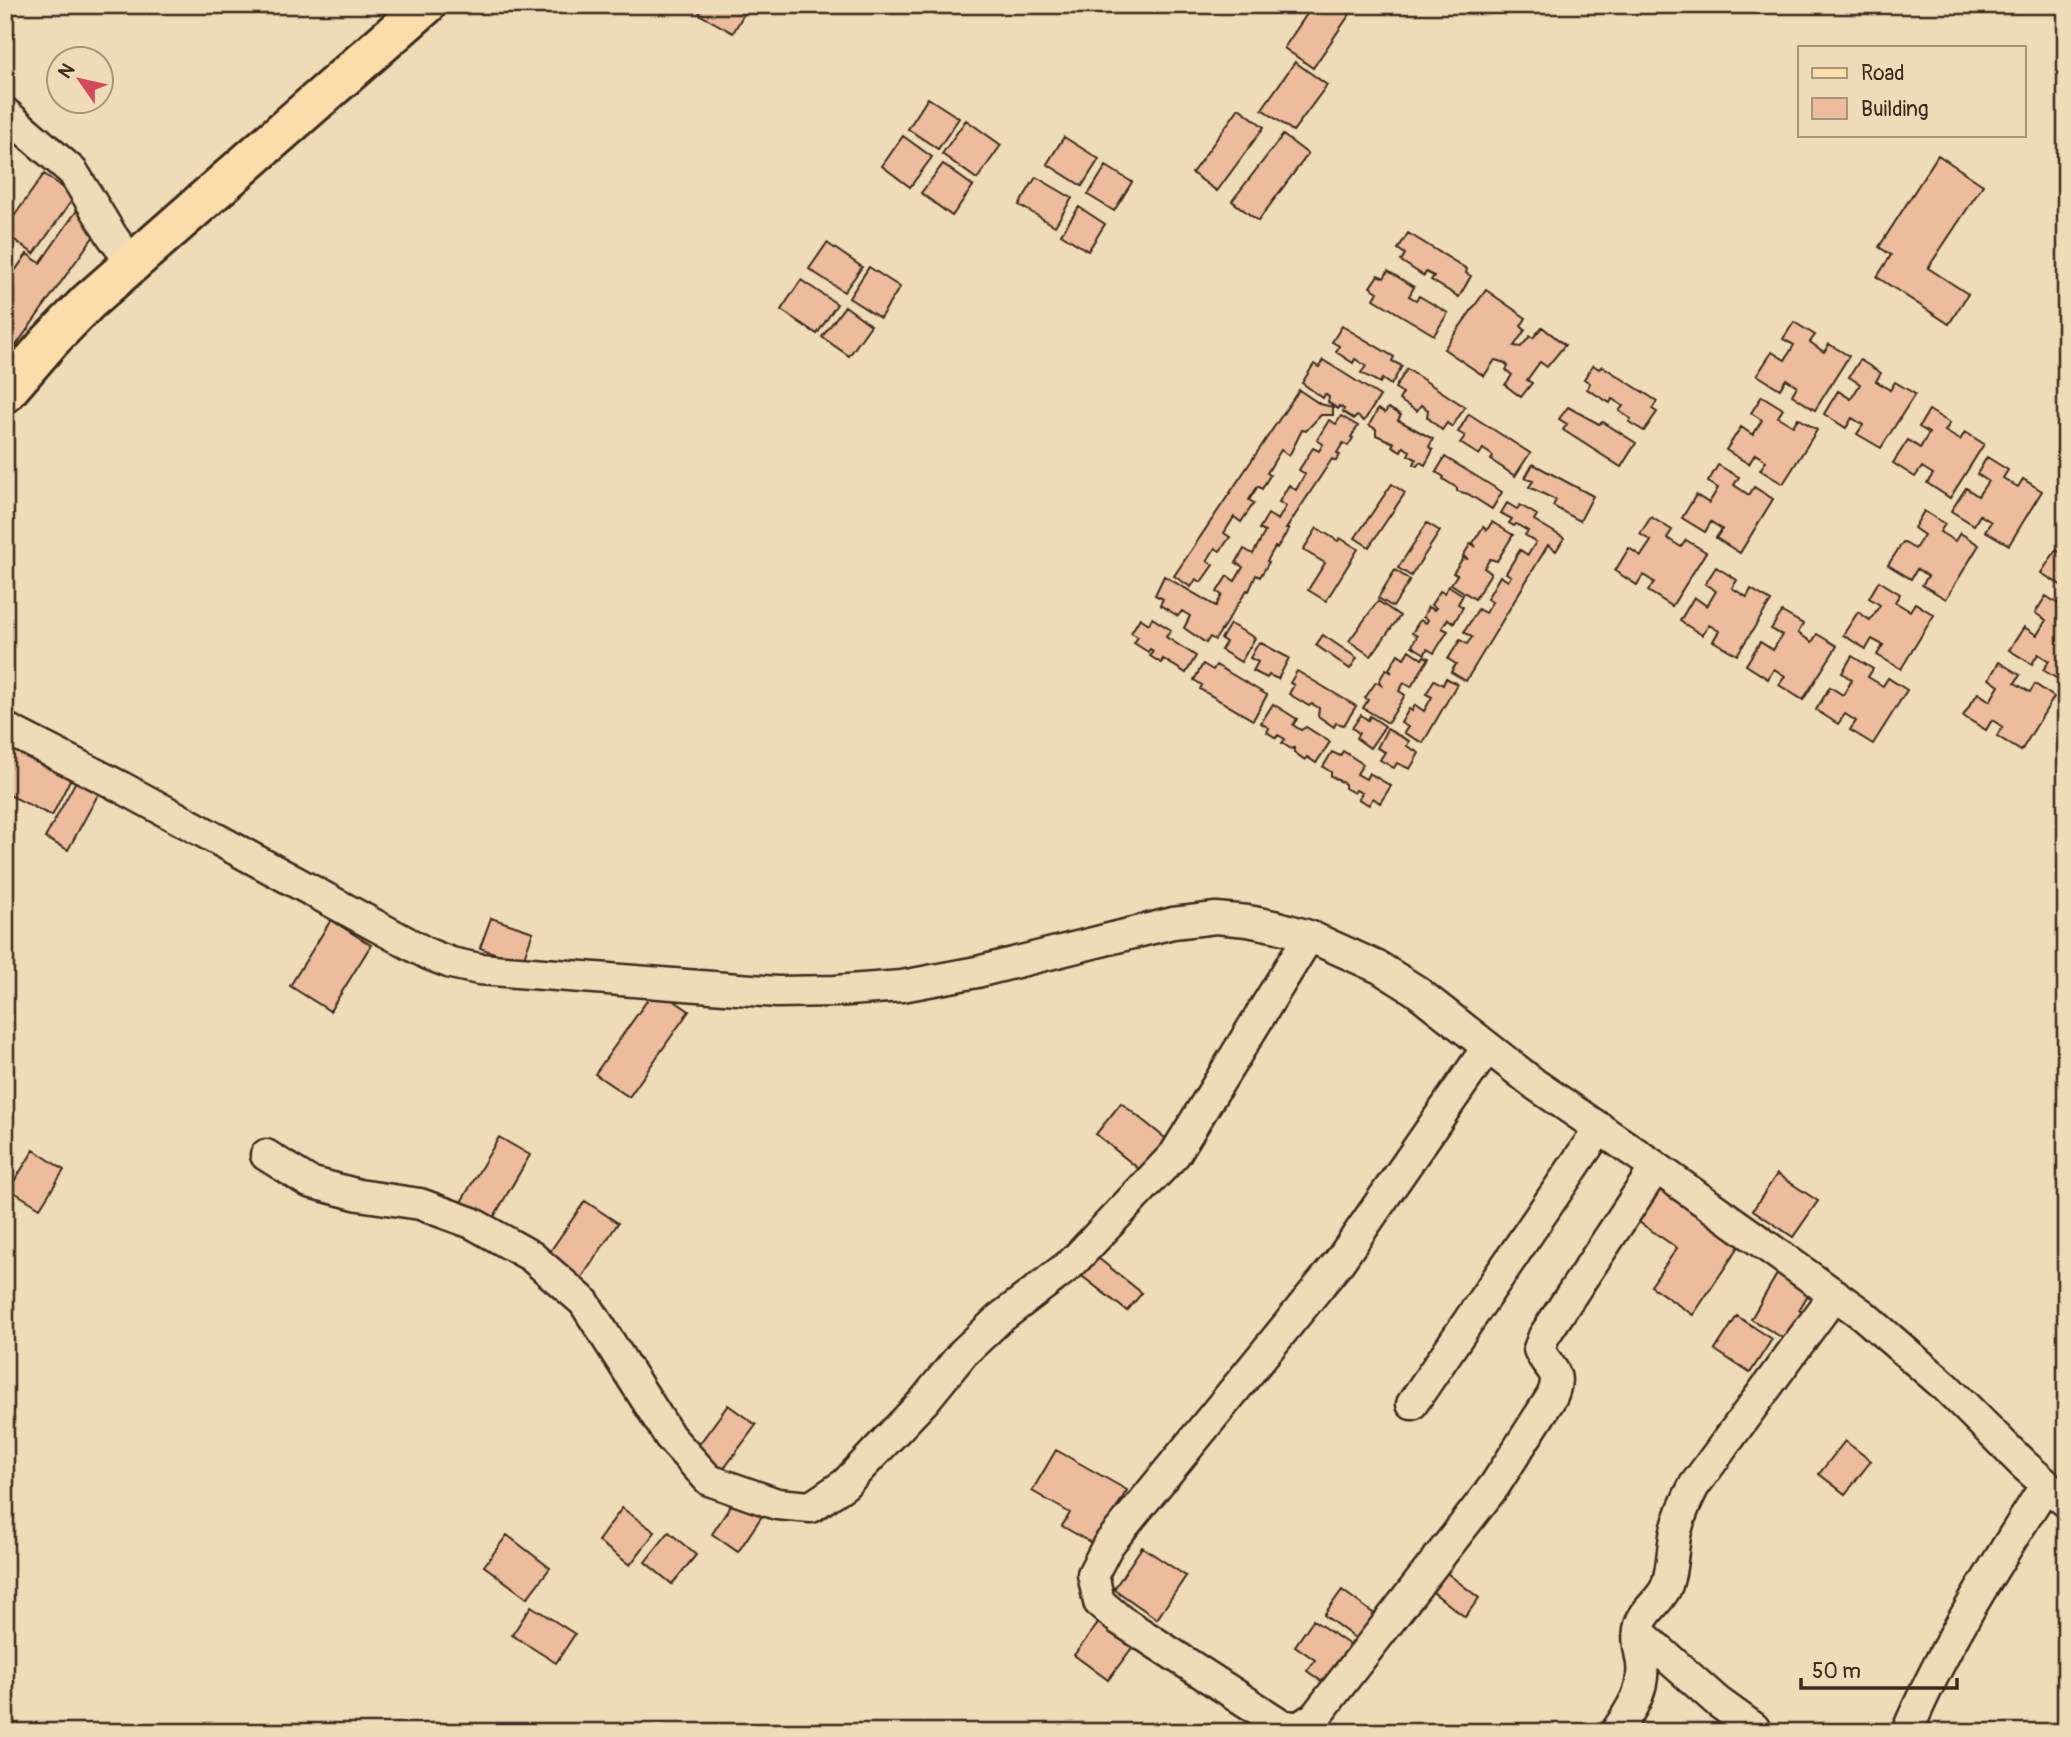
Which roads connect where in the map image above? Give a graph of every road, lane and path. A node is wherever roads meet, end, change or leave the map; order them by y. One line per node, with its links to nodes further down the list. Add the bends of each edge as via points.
1 (426, 5): 3 (main road)
2 (5, 113): 3 (street, via 73,172)
3 (131, 262): 4 (main road)
4 (8, 385)
5 (5, 728): 6 (street, via 121,786 428,954 479,969 777,992 835,991 902,986 977,972 1173,923 1248,920)
6 (1308, 936): 7 (street, via 1380,968); 9 (street, via 1175,1154 1072,1263 963,1353 845,1484 811,1507 777,1504 709,1480 670,1437 584,1302 531,1256 472,1223 420,1204 309,1182)
7 (1487, 1048): 8 (street); 10 (street, via 1339,1262 1108,1545 1093,1574 1099,1602 1120,1620 1282,1725 1298,1728 1315,1717 1495,1485 1552,1395 1555,1371 1539,1349 1544,1336)
8 (1600, 1128): 10 (street); 12 (street)
9 (266, 1155)
10 (1656, 1167): 11 (street)
11 (1835, 1294): 13 (street, via 1927,1370); 14 (street, via 1694,1486 1681,1512 1665,1589)
12 (1412, 1404)
13 (2056, 1494): 17 (street, via 2007,1546 1929,1679)
14 (1639, 1632): 15 (street); 16 (street, via 1641,1689)
15 (1754, 1728)
16 (1616, 1732)
17 (1907, 1732)

